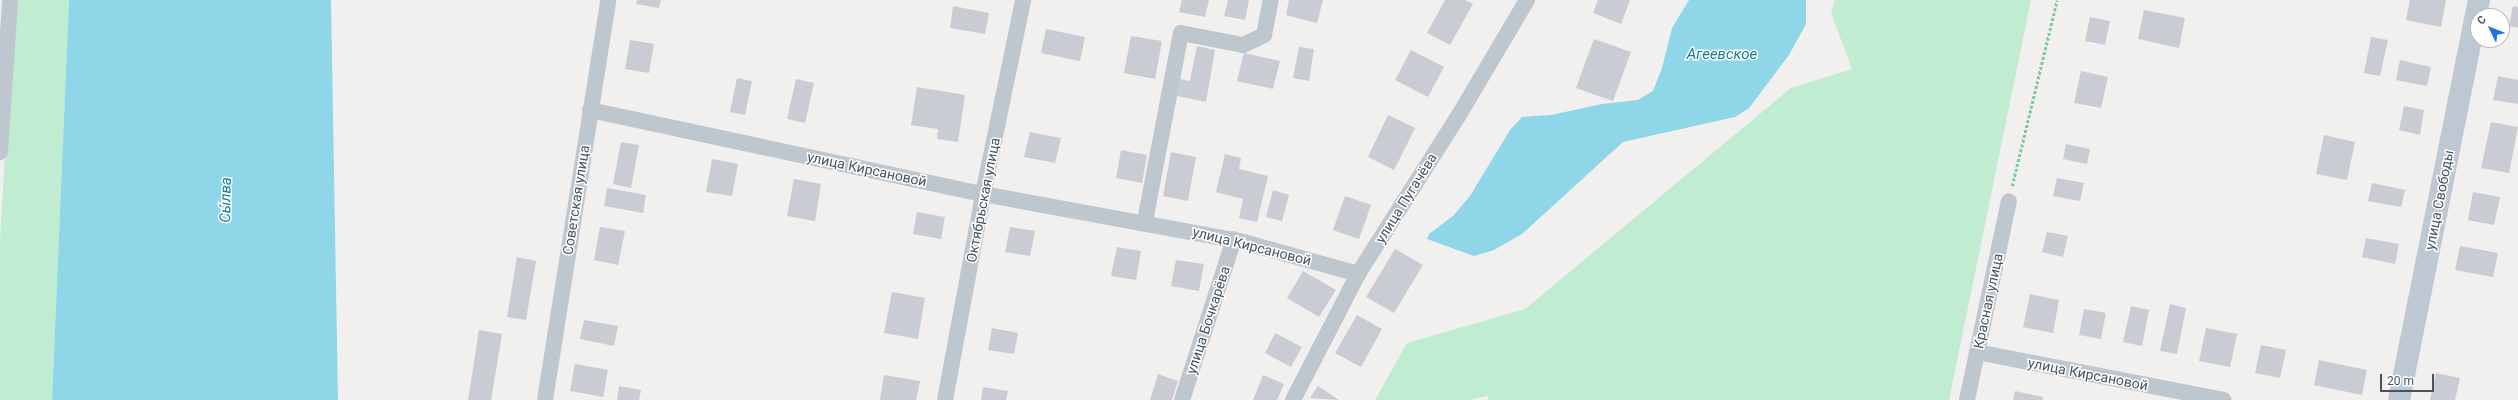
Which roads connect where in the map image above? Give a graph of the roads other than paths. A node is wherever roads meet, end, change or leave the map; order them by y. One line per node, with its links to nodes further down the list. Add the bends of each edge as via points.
1 (10, 0): 7 (street)
2 (608, 0): 8 (street, Советская улица)
3 (1024, 0): 10 (street, Октябрьская улица)
4 (1271, 0): 12 (street, via 1264,35 1243,45 1181,33)
5 (1527, 0): 14 (street, улица Пугачёва, via 1459,115)
6 (2479, 0): 22 (main road, улица Свободы)
7 (3, 40): 9 (street)
8 (590, 110): 10 (street, улица Кирсановой); 16 (street, Советская улица)
9 (0, 152)
10 (983, 194): 12 (street, улица Кирсановой); 17 (street, Октябрьская улица)
11 (2008, 201): 15 (street, Красная улица)
12 (1145, 222): 13 (street, улица Кирсановой)
13 (1234, 240): 14 (street, улица Кирсановой); 18 (street, улица Бочкарёва)
14 (1358, 274): 19 (street, улица Пугачёва)
15 (1977, 352): 20 (street, Красная улица); 21 (street, улица Кирсановой)
16 (545, 400)
17 (945, 400)
18 (1182, 400)
19 (1293, 400)
20 (1967, 400)
21 (2222, 400)
22 (2399, 400)

